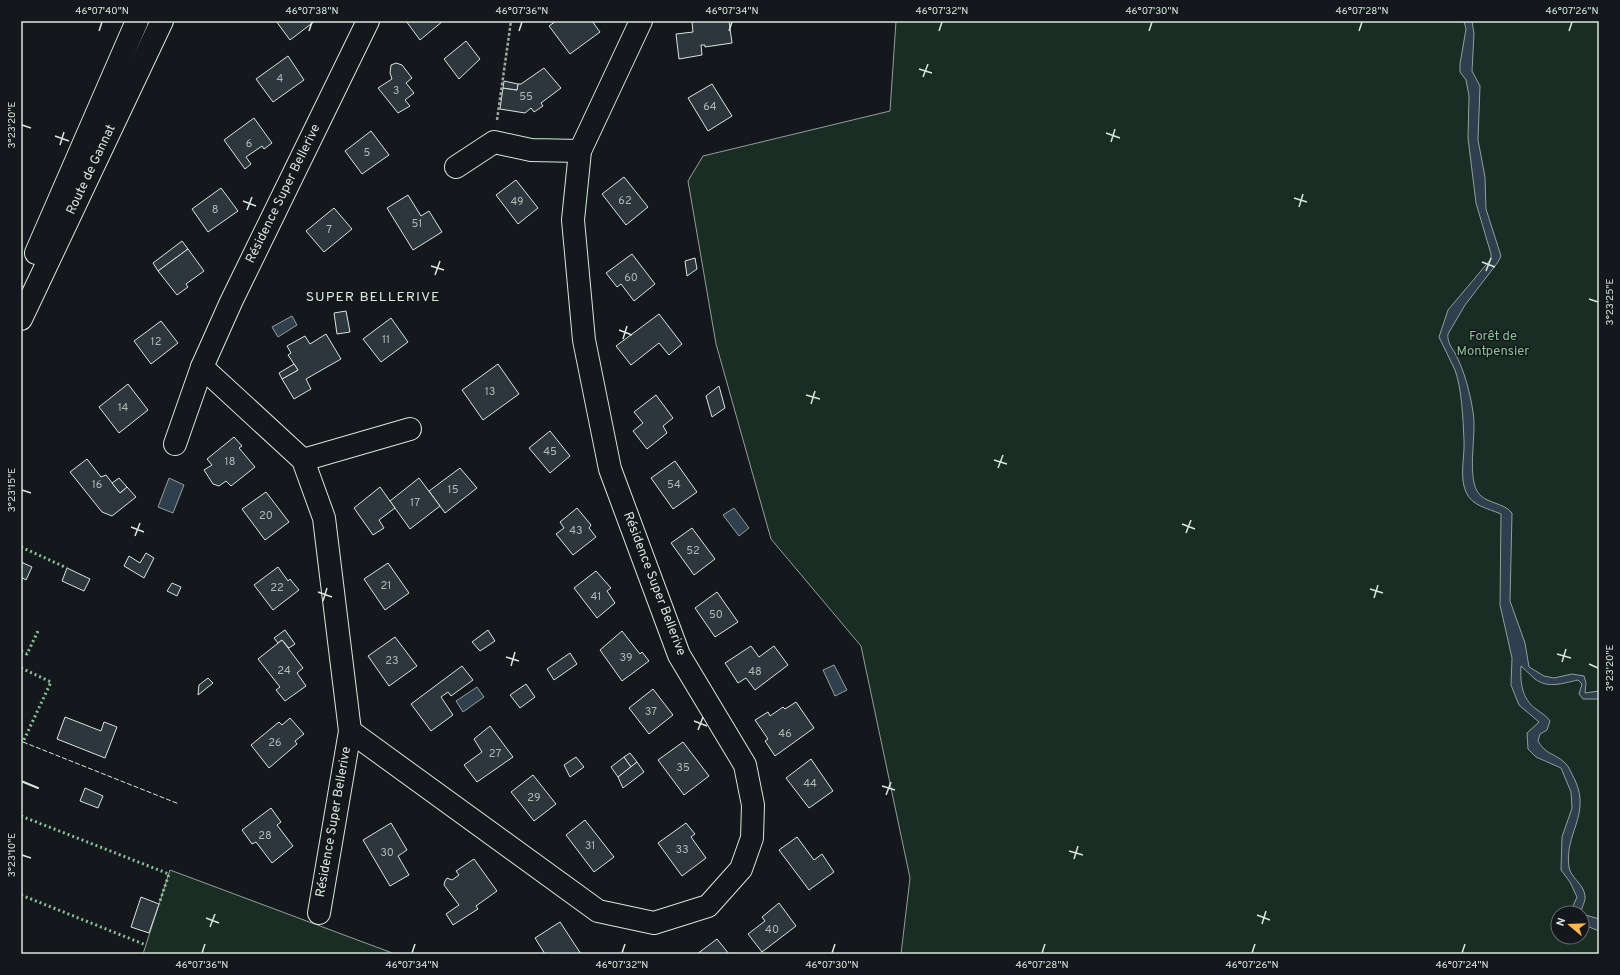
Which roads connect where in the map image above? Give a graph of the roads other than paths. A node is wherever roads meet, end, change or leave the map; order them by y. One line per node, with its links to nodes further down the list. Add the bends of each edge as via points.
1 (137, 21): 7 (street, Route de Gannat)
2 (162, 21): 8 (street, Route de Gannat)
3 (368, 21): 9 (street, Résidence Super Bellerive)
4 (640, 21): 5 (street, Résidence Super Bellerive)
5 (580, 151): 6 (street, via 530,150 494,142); 13 (street, Résidence Super Bellerive, via 573,220 584,340 610,469 679,655 745,765 753,805 752,838 741,869 708,906 654,923 598,911)
6 (456, 167)
7 (21, 289)
8 (21, 319)
9 (202, 367): 11 (street, Résidence Super Bellerive); 12 (street, Résidence Super Bellerive)
10 (410, 429): 12 (street)
11 (175, 444)
12 (303, 460): 13 (street, Résidence Super Bellerive, via 324,518)
13 (350, 731): 14 (street, Résidence Super Bellerive)
14 (319, 913)

